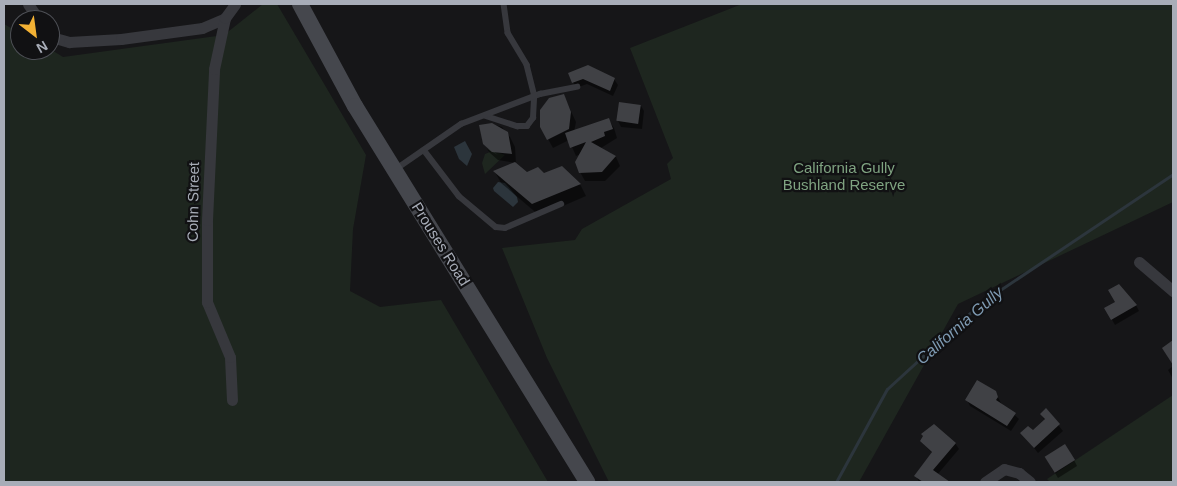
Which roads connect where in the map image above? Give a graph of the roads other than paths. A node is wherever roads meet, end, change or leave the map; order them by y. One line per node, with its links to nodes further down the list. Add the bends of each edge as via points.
1 (235, 4): 4 (street, Cohn Street)
2 (300, 4): 10 (street, Prouses Road, via 329,62)
3 (504, 4): 7 (lane, via 508,33 527,65)
4 (225, 18): 5 (street, via 202,28 120,39 69,42); 14 (street, Cohn Street, via 214,69 207,302 230,357)
5 (60, 39)
6 (577, 87): 7 (lane)
7 (534, 96): 8 (lane); 8 (lane, via 533,118 527,126)
8 (481, 116): 9 (lane, via 458,125)
9 (424, 150): 10 (lane); 11 (lane, via 462,199 496,227 505,228)
10 (395, 170): 15 (street, Prouses Road)
11 (561, 204)
12 (1139, 262): 13 (street)
13 (1173, 291)
14 (232, 400)
15 (587, 482)
16 (986, 482): 17 (street, via 1004,469 1019,473)
17 (1030, 482)

